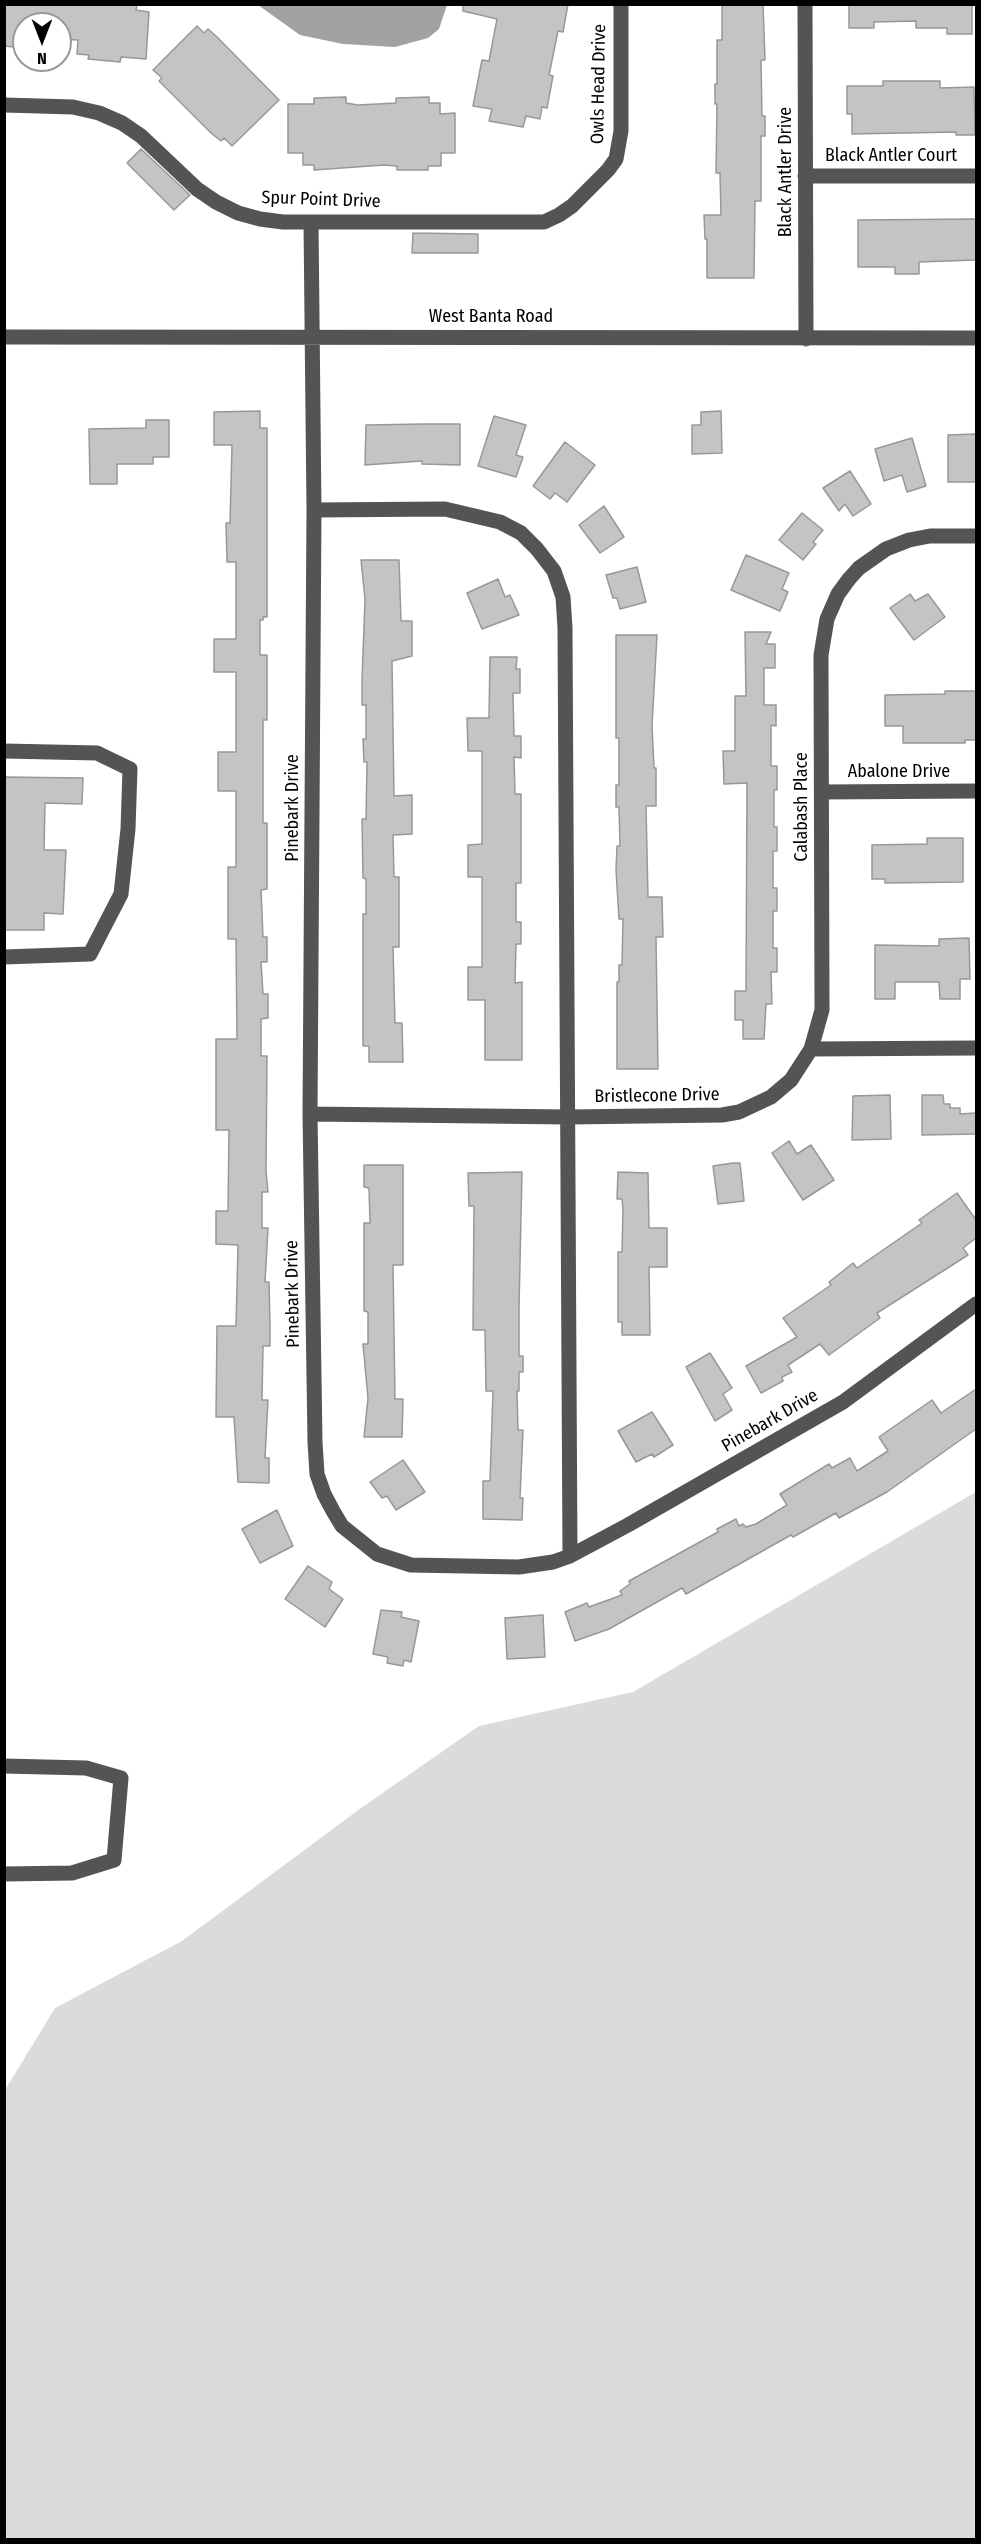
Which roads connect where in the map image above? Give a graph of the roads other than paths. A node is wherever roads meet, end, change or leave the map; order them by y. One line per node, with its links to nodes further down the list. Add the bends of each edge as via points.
1 (621, 4): 6 (street, Owls Head Drive, via 619,146 616,159)
2 (805, 4): 4 (street, Black Antler Drive)
3 (4, 105): 7 (street, Spur Point Drive, via 55,105 99,113 141,136 216,202 260,219)
4 (806, 176): 5 (street, Black Antler Court); 11 (street, Black Antler Drive)
5 (976, 176)
6 (588, 189): 7 (street, Spur Point Drive, via 572,206 544,222)
7 (311, 222): 8 (street, Pinebark Drive)
8 (312, 336): 9 (street, West Banta Road); 11 (street, West Banta Road); 12 (street, Pinebark Drive)
9 (4, 337)
10 (976, 338): 11 (street, West Banta Road)
11 (806, 339)
12 (314, 510): 20 (street, Pinebark Drive); 21 (street, via 445,509 484,516 521,533 554,571 563,597 565,628)
13 (976, 536): 16 (street, Calabash Place, via 930,536 886,549 855,573 834,602 823,636)
14 (4, 751): 17 (street, via 97,753 130,769 121,894 90,954)
15 (976, 791): 16 (street, Abalone Drive)
16 (822, 792): 19 (street, Calabash Place, via 822,1010)
17 (4, 957)
18 (976, 1048): 19 (street)
19 (811, 1049): 21 (street, Bristlecone Drive, via 791,1080 771,1097 739,1112)
20 (310, 1114): 21 (street, Bristlecone Drive); 23 (street, Pinebark Drive, via 315,1442 317,1474 333,1511 342,1526 377,1554 411,1565 519,1567)
21 (569, 1117): 23 (street)
22 (976, 1304): 23 (street, Pinebark Drive, via 843,1402)
23 (570, 1556)
24 (4, 1766): 25 (street, via 86,1768 121,1778 114,1860 72,1874)
25 (4, 1874)

